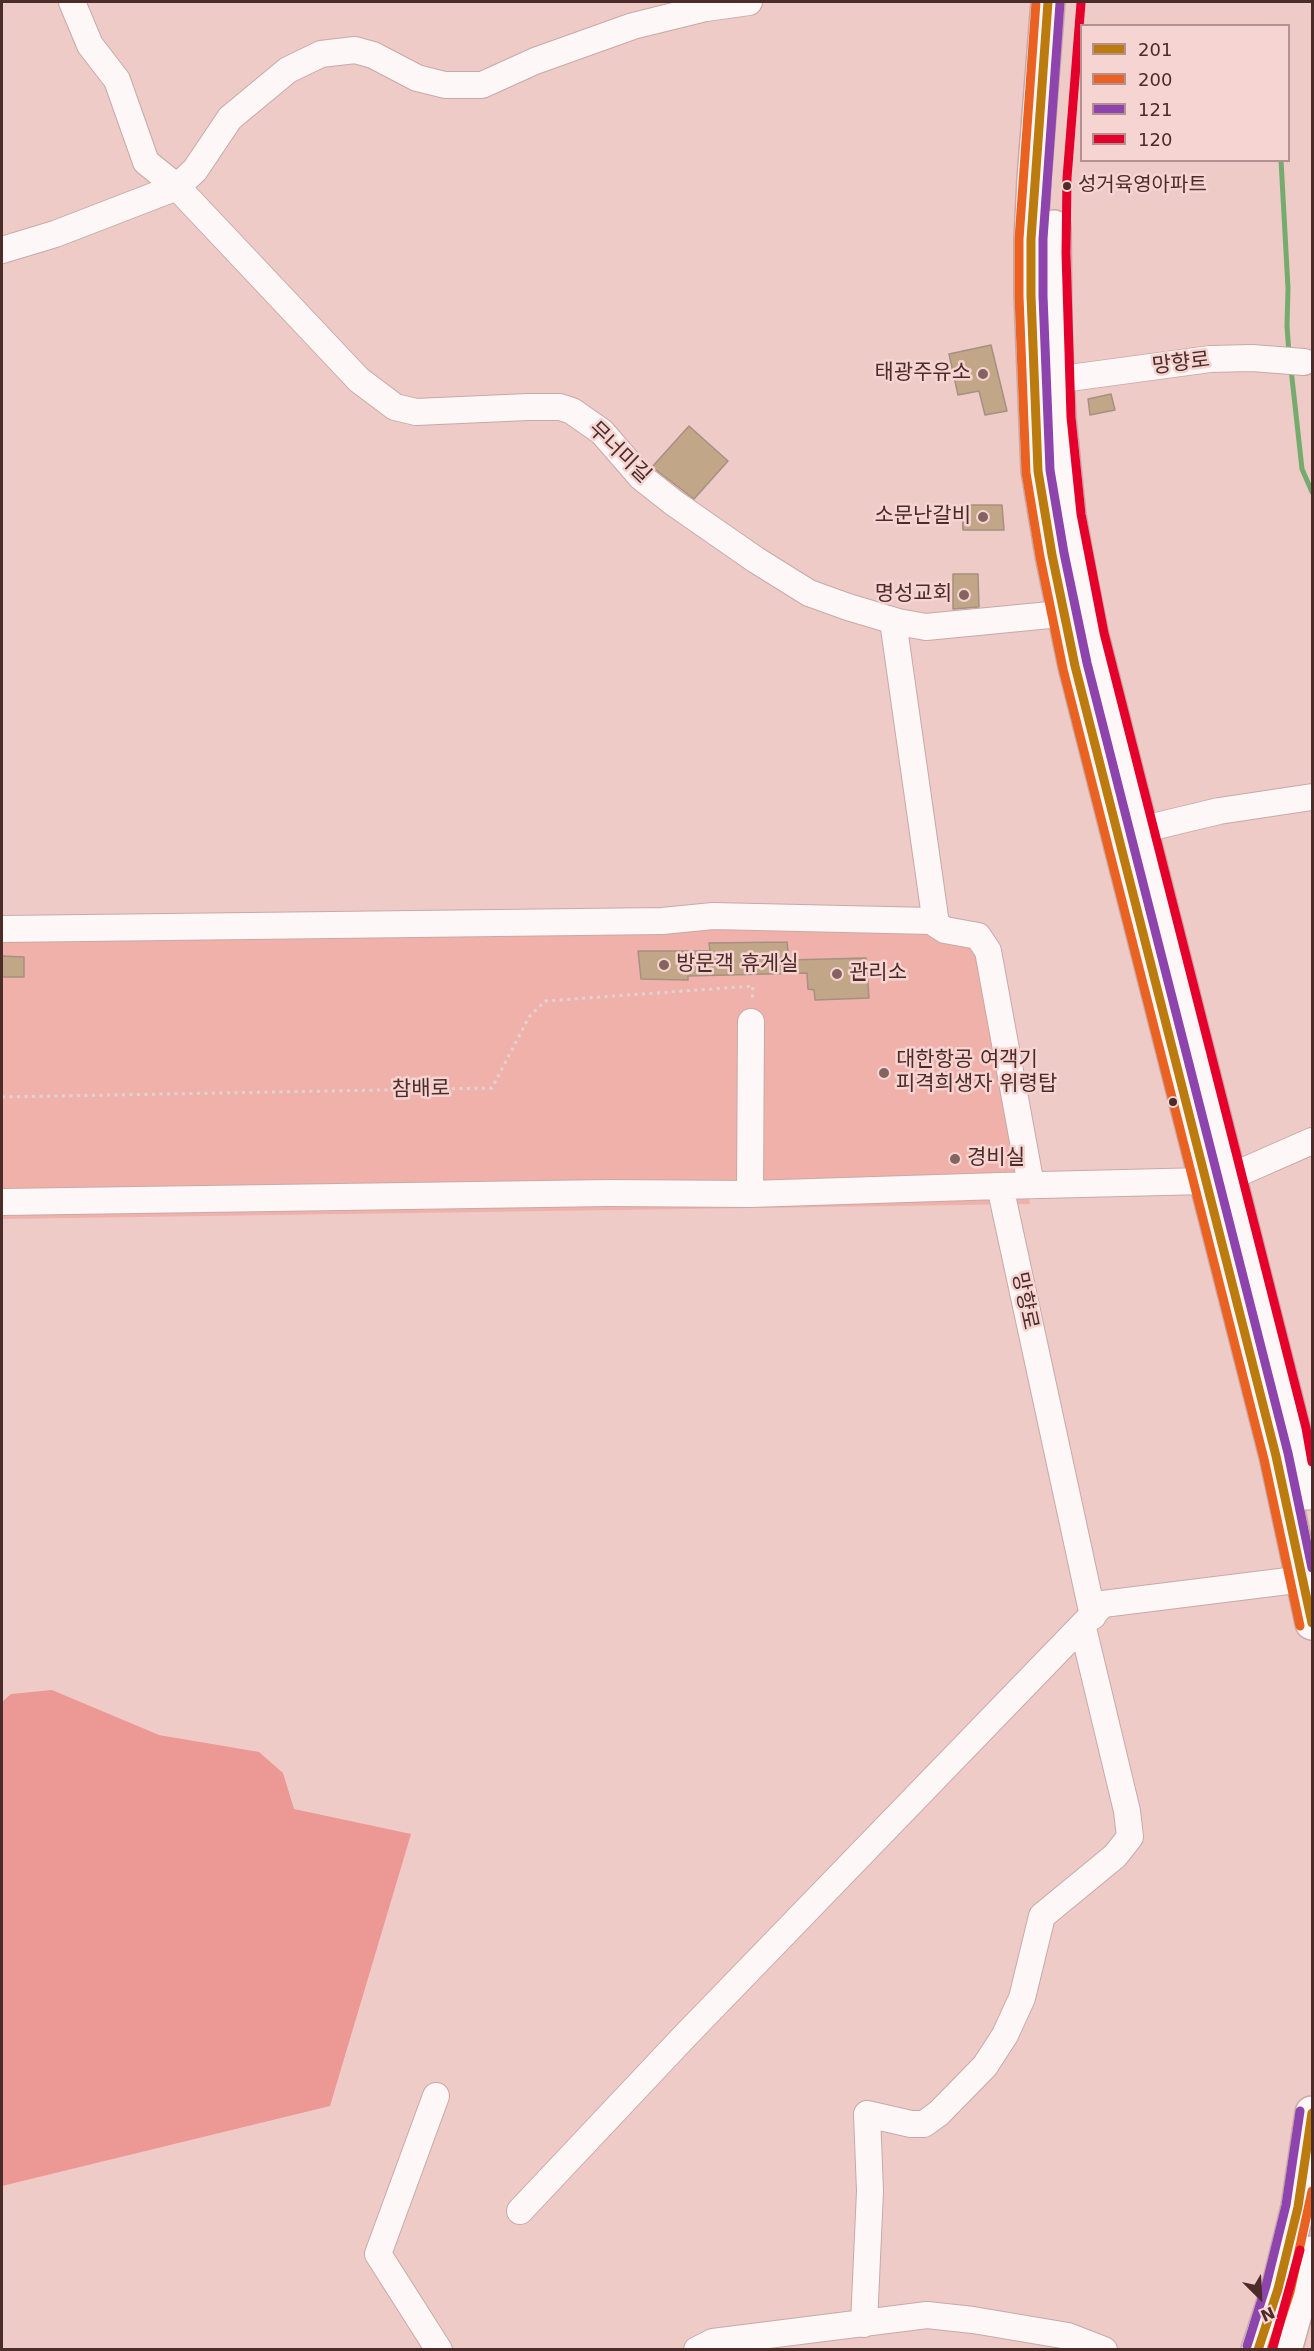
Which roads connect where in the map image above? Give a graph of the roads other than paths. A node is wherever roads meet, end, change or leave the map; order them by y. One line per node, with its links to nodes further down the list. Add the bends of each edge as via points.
1 (72, 2): 5 (street, 무너미길, via 90,45 117,80 146,162)
2 (749, 2): 5 (street, via 633,26 535,61 482,85 445,85 417,78 355,50 321,54 288,70 230,118 195,170)
3 (1048, 2): 8 (main road, via 1031,239)
4 (1069, 2): 8 (main road, via 1055,177 1054,297)
5 (177, 187): 6 (street); 10 (street, 무너미길, via 360,380 395,407 416,412 528,407 572,411 602,432 641,477 756,560 809,593)
6 (2, 250)
7 (1304, 362): 8 (street, 망향로, via 1210,359)
8 (1046, 381): 9 (main road, via 1038,471)
9 (1076, 613): 10 (street, 무너미길, via 926,627); 12 (main road, via 1075,666)
10 (893, 621): 13 (street)
11 (1312, 797): 12 (street, via 1219,811)
12 (1129, 832): 17 (main road)
13 (936, 924): 14 (street, via 713,916 662,921); 18 (street, via 945,930 978,936 988,951)
14 (2, 929)
15 (751, 1022): 20 (street)
16 (1312, 1141): 17 (street)
17 (1217, 1179): 18 (street); 22 (main road, via 1294,1431); 23 (main road, via 1276,1456)
18 (1031, 1185): 19 (street)
19 (1000, 1186): 20 (street); 24 (street, 망향로)
20 (750, 1194): 21 (street, via 609,1192)
21 (2, 1202)
22 (1312, 1521)
23 (1308, 1579): 24 (street, via 1103,1604); 25 (main road)
24 (1088, 1622): 28 (street, via 699,2021); 30 (street, 망향로, via 1130,1837 1115,1856 1042,1916 1022,1998 985,2066 924,2124 867,2114 870,2191)
25 (1312, 1623)
26 (436, 2096): 32 (street, via 378,2254)
27 (1312, 2113): 31 (main road, via 1298,2207 1278,2289)
28 (520, 2211)
29 (1312, 2253): 31 (main road)
30 (864, 2324): 33 (street, via 713,2342); 34 (street, via 927,2315 1068,2336)
31 (1282, 2337)
32 (440, 2349)
33 (697, 2349)
34 (1104, 2349)

